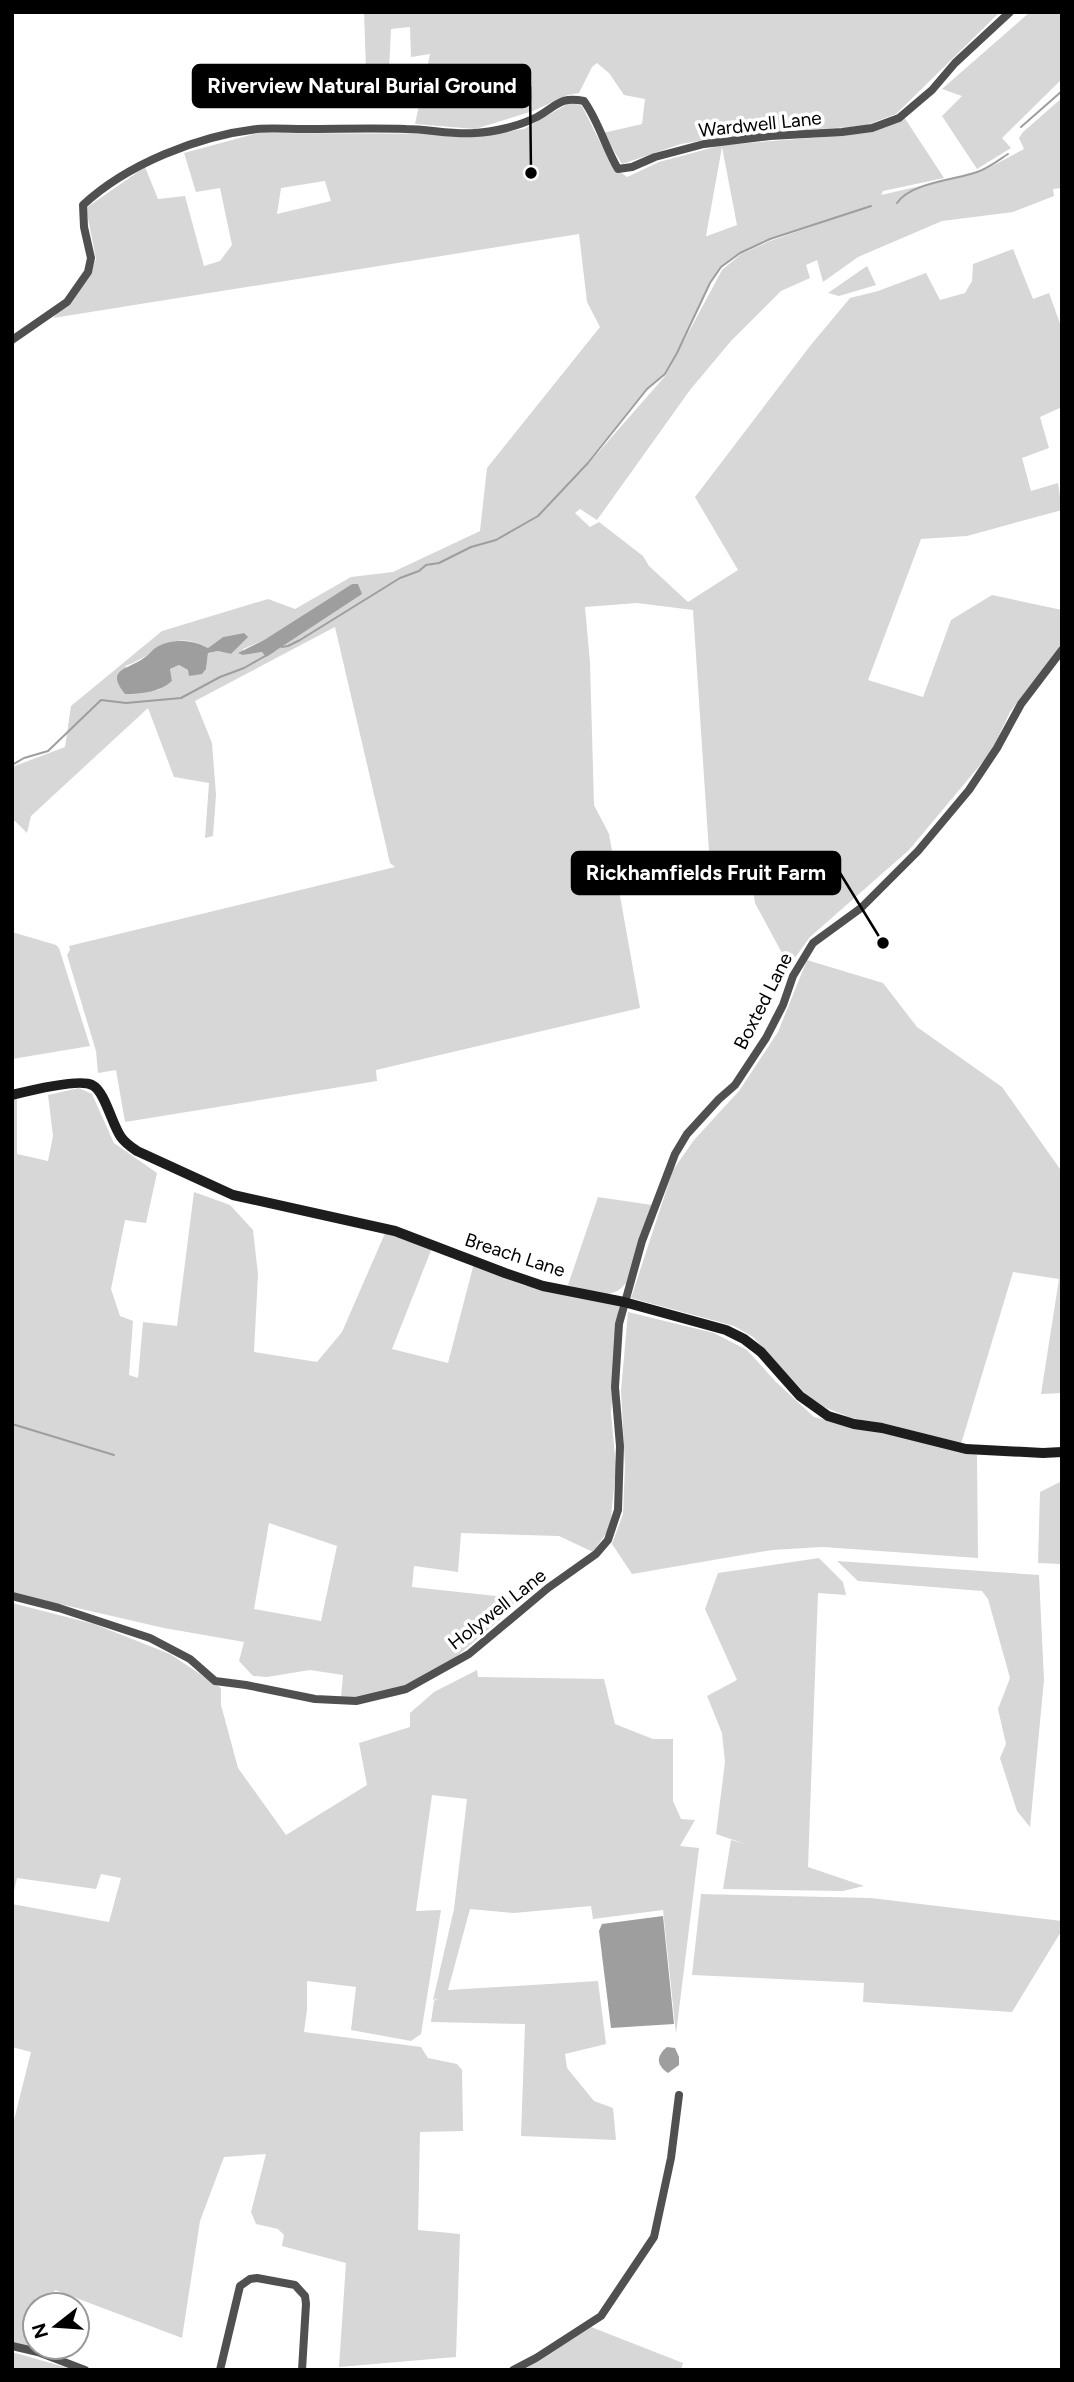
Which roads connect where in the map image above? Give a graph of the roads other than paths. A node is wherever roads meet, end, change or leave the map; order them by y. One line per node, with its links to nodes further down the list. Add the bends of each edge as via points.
1 (1010, 12): 2 (street, Wardwell Lane, via 899,118 872,128 704,144 618,169 595,117 584,101 570,98 536,117 477,133 260,129 165,153 83,205 91,258 88,272 67,302)
2 (12, 340)
3 (1062, 650): 5 (street, Boxted Lane, via 1021,704 969,790 927,841 885,886 813,943 803,957 766,1038 735,1086 687,1134 674,1154)
4 (12, 1095): 5 (street, Breach Lane, via 92,1084 121,1137 137,1151 233,1195 395,1231 543,1286)
5 (624, 1302): 6 (street, Breach Lane, via 744,1339 800,1396 828,1416 966,1449); 7 (street, Holywell Lane, via 615,1387 620,1446 618,1510 608,1539 596,1554 469,1654 406,1689 347,1702 215,1681 190,1660 150,1638)
6 (1062, 1452)
7 (12, 1596)
8 (679, 2095): 13 (street, via 654,2237 601,2316)
9 (12, 2346): 10 (street)
10 (85, 2370)
11 (220, 2370): 12 (street, via 240,2286 257,2278 295,2286 305,2296)
12 (302, 2370)
13 (513, 2370)

